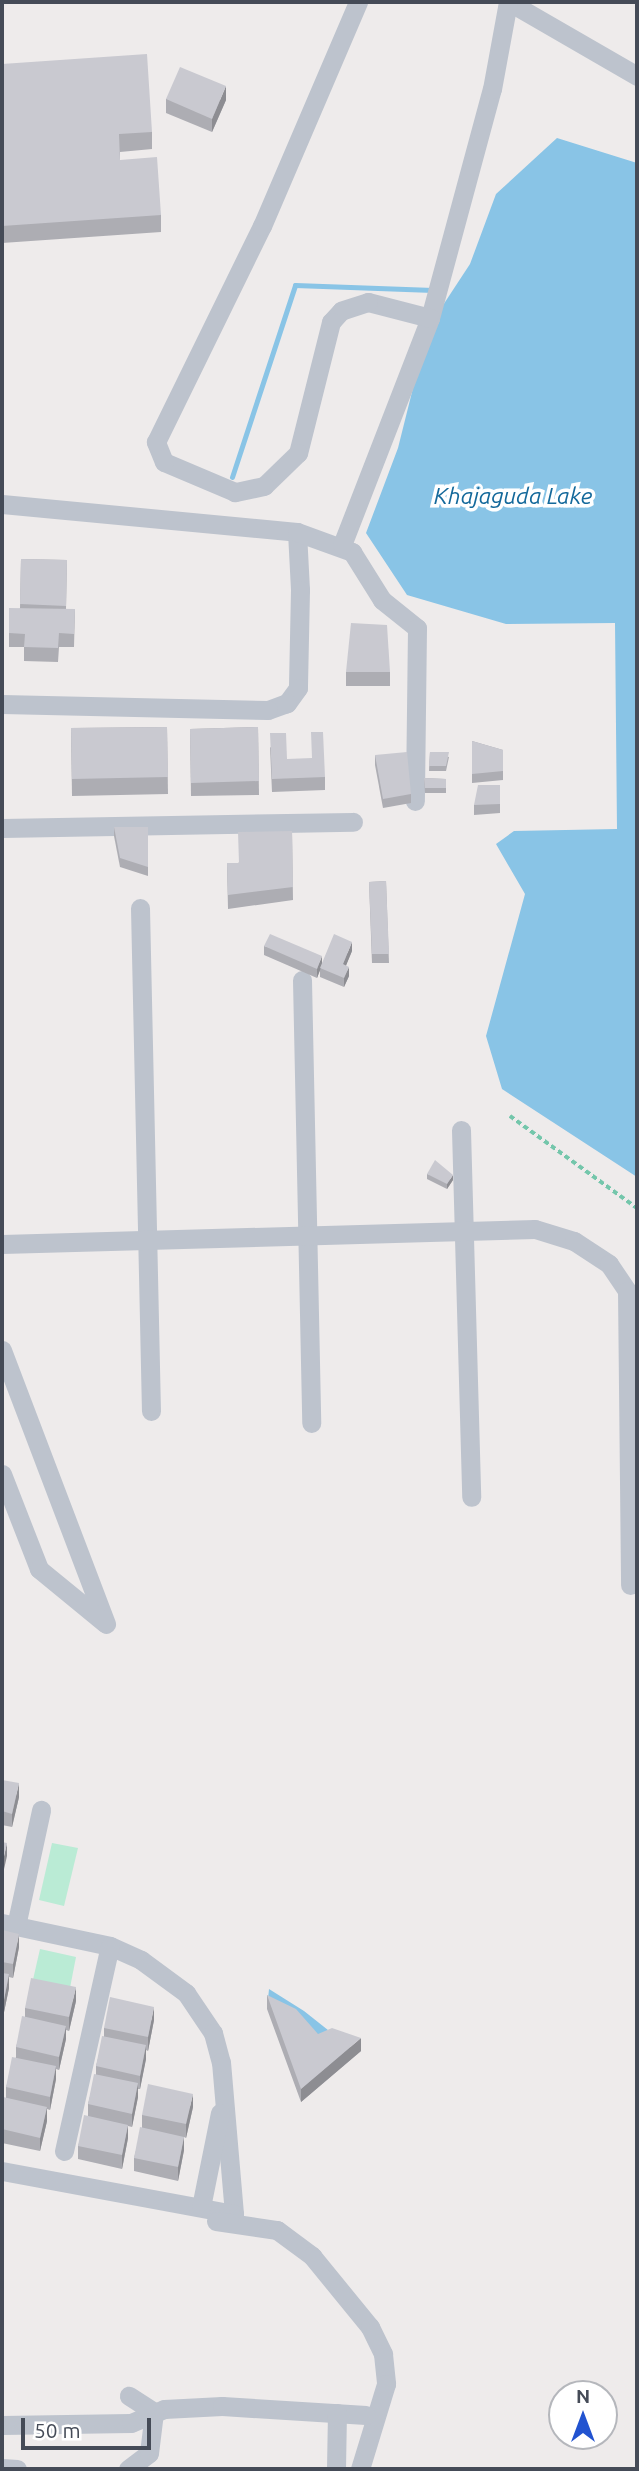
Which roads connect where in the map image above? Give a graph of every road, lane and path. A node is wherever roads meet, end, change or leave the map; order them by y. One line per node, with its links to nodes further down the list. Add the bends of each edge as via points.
1 (358, 2): 4 (street, via 262,226 157,434 157,452 164,462 235,492 264,486 298,453 331,321 341,311 368,302)
2 (508, 2): 3 (street); 4 (street, via 492,89)
3 (637, 76)
4 (430, 318): 7 (street)
5 (2, 503): 6 (street)
6 (297, 532): 7 (street); 8 (street, via 298,688 287,703 268,710)
7 (342, 545): 9 (street, via 360,560 382,600 417,628)
8 (2, 704)
9 (415, 801)
10 (353, 822): 11 (street)
11 (2, 828)
12 (140, 908): 19 (street)
13 (302, 981): 18 (street)
14 (510, 1116): 16 (path)
15 (461, 1130): 17 (street)
16 (637, 1208)
17 (464, 1231): 18 (street); 25 (street); 26 (street, via 535,1230 574,1241 608,1264 627,1291)
18 (307, 1236): 19 (street); 23 (street)
19 (147, 1240): 20 (street); 22 (street)
20 (2, 1244)
21 (2, 1350): 24 (street, via 106,1623 39,1569)
22 (151, 1411)
23 (311, 1423)
24 (2, 1474)
25 (471, 1497)
26 (630, 1585)
27 (41, 1810): 28 (street)
28 (9, 1924): 29 (street)
29 (110, 1946): 30 (street, via 152,1966 186,1993 213,2033); 31 (street)
30 (224, 2091): 34 (street); 35 (street)
31 (64, 2151)
32 (2, 2171): 34 (street)
33 (2, 2181): 35 (street)
34 (201, 2207): 35 (street)
35 (233, 2219): 39 (street, via 304,2263 363,2332 375,2382); 46 (street, via 277,2230 312,2256 370,2327 383,2354 386,2384)
36 (129, 2396): 37 (street)
37 (154, 2412): 38 (street, via 234,2406); 40 (street, via 131,2423); 43 (street, via 149,2453)
38 (337, 2413): 39 (street); 44 (street)
39 (366, 2415): 45 (street)
40 (2, 2425)
41 (2, 2468): 42 (street)
42 (17, 2469)
43 (128, 2469)
44 (337, 2469)
45 (351, 2469)
46 (360, 2469)

